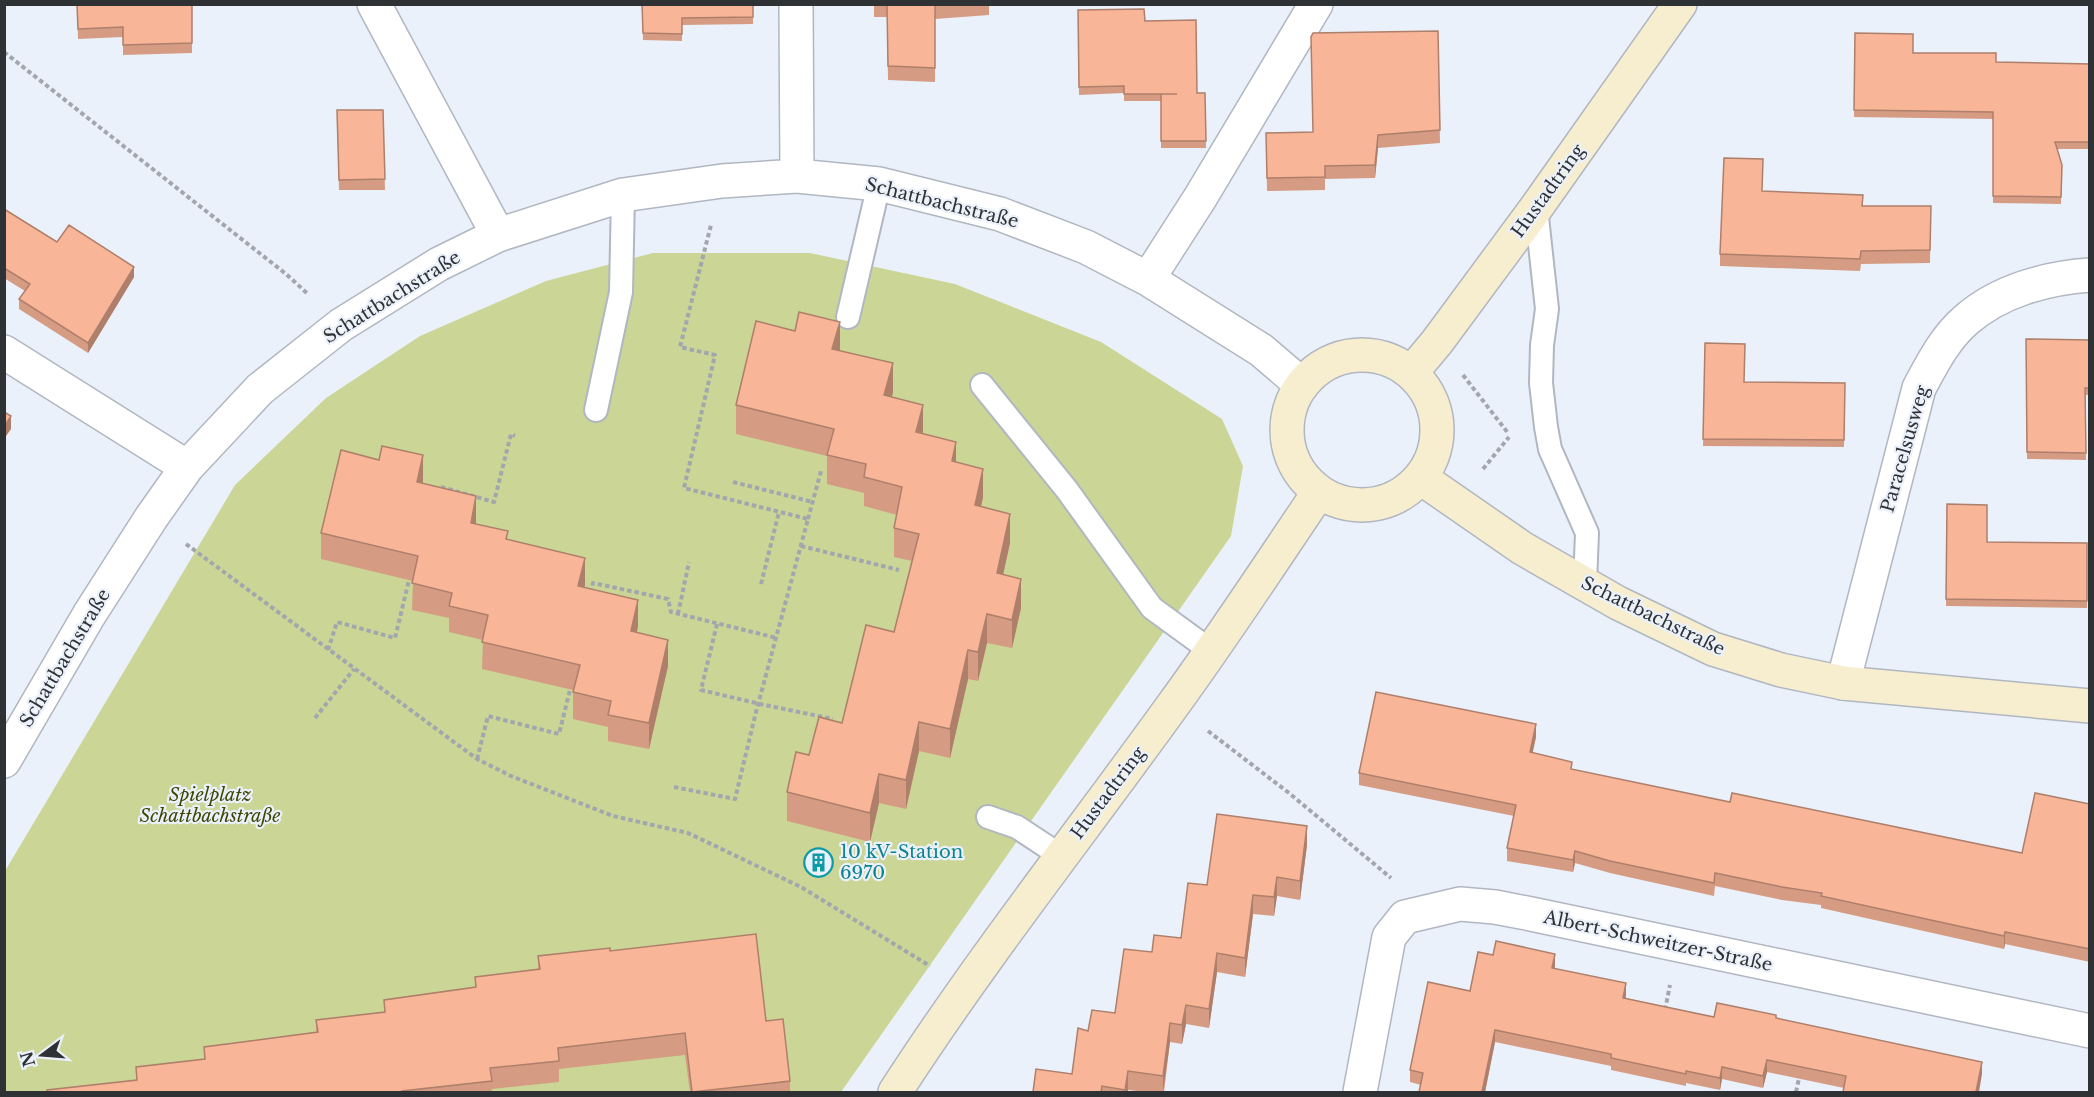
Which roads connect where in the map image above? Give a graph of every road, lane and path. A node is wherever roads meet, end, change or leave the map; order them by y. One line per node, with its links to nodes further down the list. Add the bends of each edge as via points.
1 (374, 4): 11 (street)
2 (796, 4): 6 (street)
3 (1316, 4): 13 (street)
4 (1680, 4): 10 (street, Hustadtring)
5 (4, 52): 15 (path, via 286,274)
6 (797, 176): 7 (street, Schattbachstraße); 8 (street, Schattbachstraße)
7 (722, 181): 9 (street, Schattbachstraße); 33 (path, via 680,347 715,356 684,488)
8 (879, 184): 13 (street, Schattbachstraße, via 1000,214 1086,247); 14 (lane)
9 (623, 195): 11 (street, Schattbachstraße); 21 (lane, via 621,292)
10 (1536, 208): 16 (street, Hustadtring); 22 (lane, via 1547,309 1541,383)
11 (498, 235): 15 (street, Schattbachstraße, via 439,264)
12 (2090, 275): 49 (street, Paracelsusweg, via 2040,283 1991,302 1965,321 1940,351 1919,388)
13 (1148, 279): 20 (street, Schattbachstraße, via 1261,350)
14 (848, 317)
15 (341, 325): 25 (street, Schattbachstraße, via 260,389)
16 (1437, 342): 18 (street, Hustadtring); 24 (path)
17 (4, 352): 25 (street)
18 (1411, 373): 20 (street, via 1380,356 1345,356 1314,372); 27 (street, via 1433,404 1437,423 1436,442)
19 (982, 385): 47 (lane, via 1067,490 1152,608)
20 (1302, 385): 30 (street, via 1288,416 1287,434 1290,450 1306,481)
21 (596, 410)
22 (1546, 427): 24 (path); 40 (lane, via 1550,449 1587,533)
23 (515, 436): 29 (path, via 511,434 494,502)
24 (1510, 436): 32 (path)
25 (187, 467): 34 (street, Schattbachstraße)
26 (821, 471): 31 (path)
27 (1421, 478): 30 (street, via 1410,489 1380,503 1348,504); 32 (street, Schattbachstraße)
28 (733, 482): 31 (path)
29 (441, 487)
30 (1319, 492): 47 (street, Hustadtring)
31 (813, 501): 35 (path)
32 (1457, 502): 40 (street, Schattbachstraße, via 1522,548)
33 (780, 512): 35 (path); 41 (path)
34 (151, 518): 46 (path); 57 (street, Schattbachstraße, via 88,615)
35 (808, 519): 36 (path)
36 (801, 546): 38 (path); 45 (path)
37 (689, 562): 43 (path)
38 (899, 570)
39 (409, 580): 46 (path, via 395,638 337,622)
40 (1585, 583): 49 (street, Schattbachstraße, via 1713,649 1781,670)
41 (761, 584)
42 (589, 602): 43 (path, via 593,583 668,599 670,612)
43 (678, 614): 44 (path)
44 (717, 624): 45 (path); 51 (path, via 701,690)
45 (777, 638): 51 (path)
46 (328, 650): 48 (path)
47 (1211, 651): 52 (street, Hustadtring)
48 (354, 669): 54 (path); 56 (path)
49 (1844, 683): 53 (street, Schattbachstraße)
50 (570, 690): 56 (path, via 559,734 488,716)
51 (760, 704): 55 (path); 58 (path, via 735,799)
52 (1173, 705): 60 (street, Hustadtring); 61 (path)
53 (2090, 706)
54 (315, 718)
55 (833, 719)
56 (477, 759): 62 (path, via 613,816 688,833 801,887)
57 (4, 761)
58 (674, 787)
59 (988, 816): 60 (lane, via 1017,827)
60 (1061, 856): 62 (street, Hustadtring)
61 (1366, 857)
62 (966, 988): 65 (street, Hustadtring)
63 (2090, 1031): 66 (street, Albert-Schweitzer-Straße, via 1530,914 1460,904 1405,917 1389,937)
64 (1801, 1069): 67 (path)
65 (894, 1092)
66 (1360, 1092)
67 (1796, 1092)

